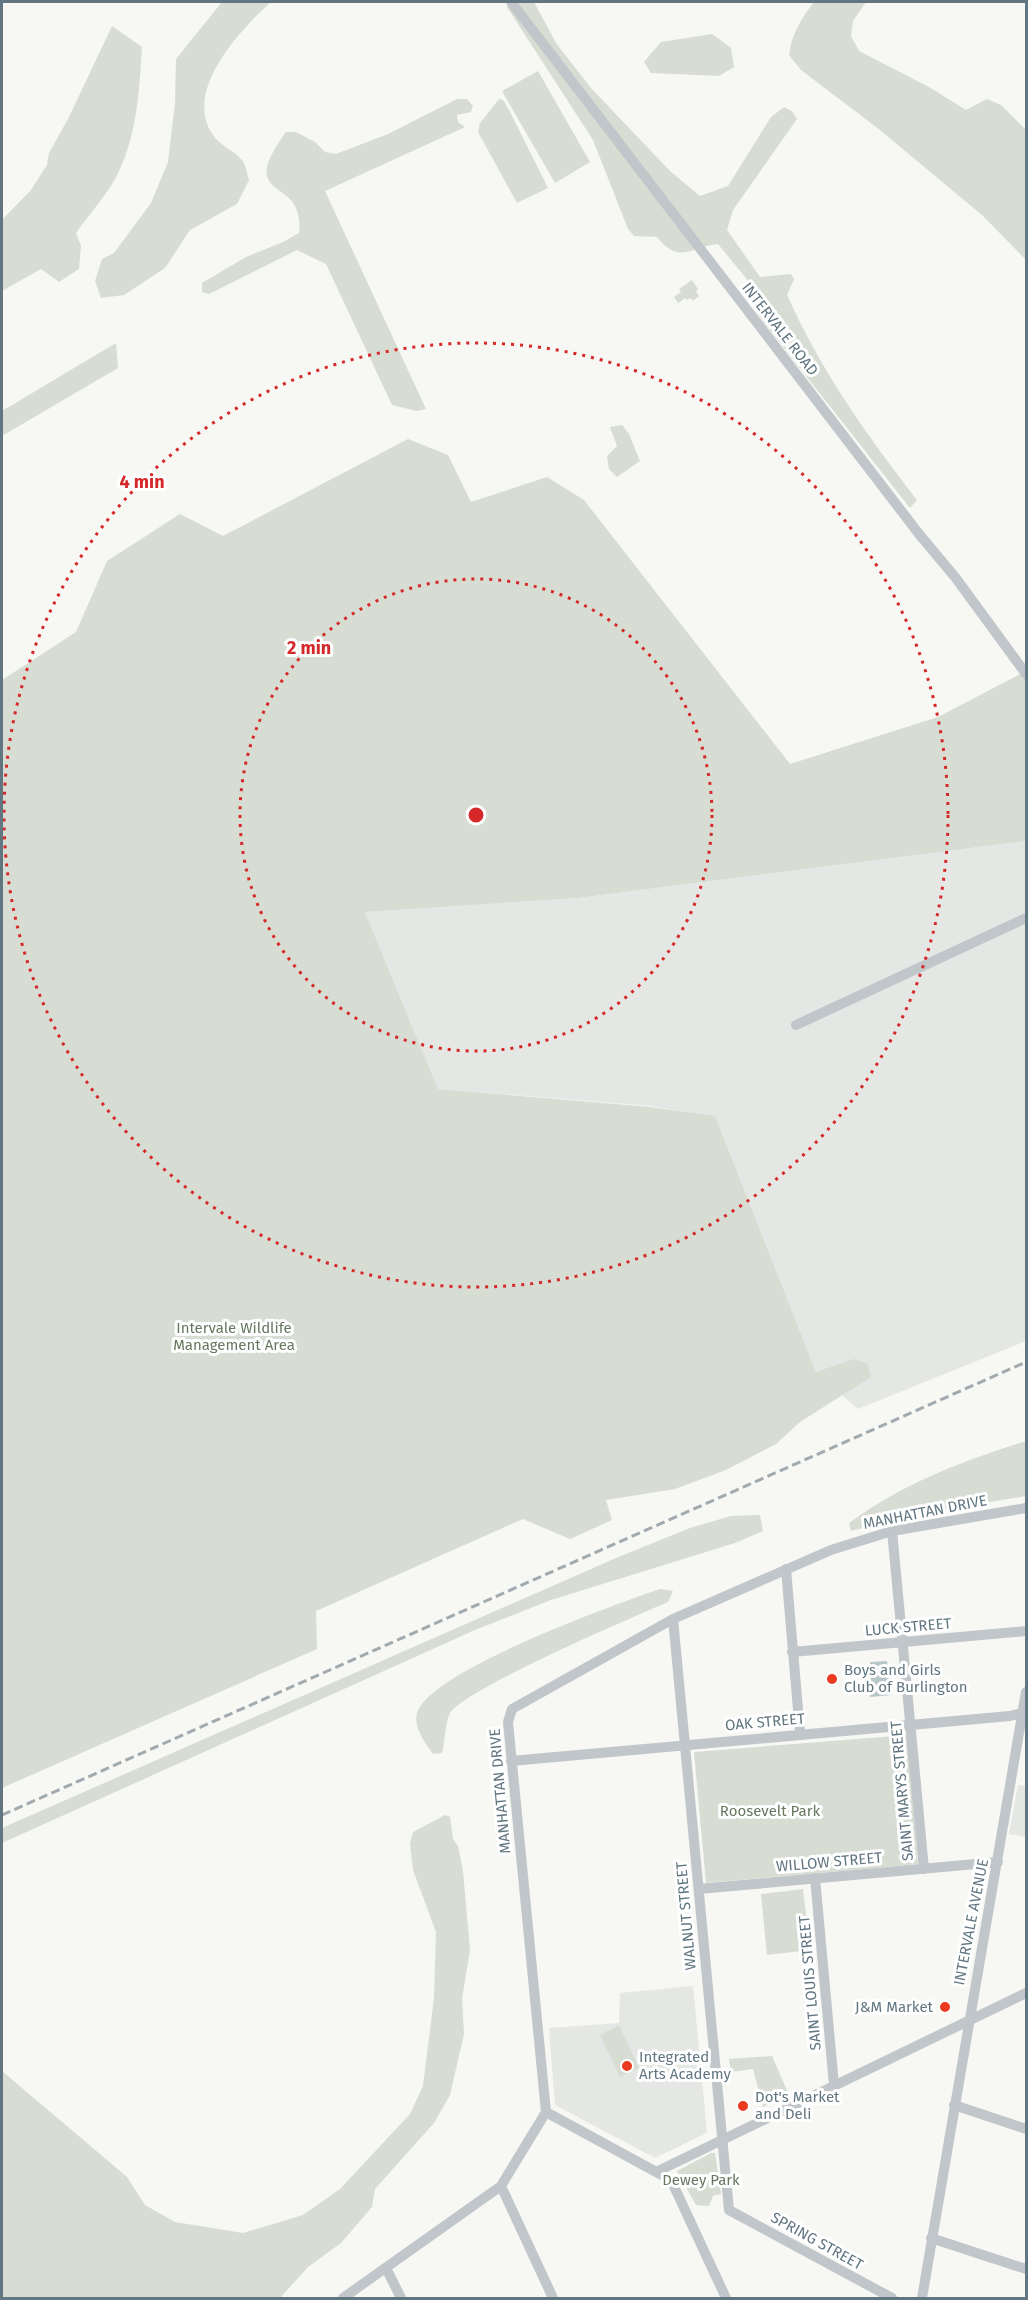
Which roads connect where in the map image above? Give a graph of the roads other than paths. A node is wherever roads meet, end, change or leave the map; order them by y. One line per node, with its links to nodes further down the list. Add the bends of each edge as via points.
1 (511, 2): 2 (street, INTERVALE ROAD)
2 (1026, 674)
3 (1026, 918): 4 (street)
4 (796, 1025)
5 (1026, 1508): 6 (street, MANHATTAN DRIVE)
6 (892, 1531): 7 (street, MANHATTAN DRIVE); 10 (street, SAINT MARYS STREET)
7 (786, 1569): 8 (street, MANHATTAN DRIVE); 11 (street)
8 (673, 1619): 16 (street, WALNUT STREET); 17 (street, MANHATTAN DRIVE, via 515,1706 509,1712 508,1722)
9 (1026, 1630): 10 (street, LUCK STREET)
10 (903, 1642): 11 (street, LUCK STREET); 14 (street, SAINT MARYS STREET)
11 (792, 1652): 15 (street)
12 (1026, 1692): 13 (street, INTERVALE AVENUE)
13 (1024, 1713): 14 (street, OAK STREET); 18 (street, INTERVALE AVENUE)
14 (911, 1724): 15 (street, OAK STREET); 19 (street, SAINT MARYS STREET)
15 (800, 1733): 16 (street, OAK STREET)
16 (686, 1744): 17 (street, OAK STREET); 21 (street, WALNUT STREET)
17 (511, 1761): 26 (street, MANHATTAN DRIVE)
18 (998, 1862): 19 (street, WILLOW STREET); 23 (street, INTERVALE AVENUE)
19 (924, 1869): 20 (street, WILLOW STREET)
20 (815, 1878): 21 (street, WILLOW STREET); 24 (street, SAINT LOUIS STREET)
21 (699, 1889): 28 (street, WALNUT STREET)
22 (1026, 1994): 23 (street)
23 (968, 2021): 24 (street); 25 (street, INTERVALE AVENUE)
24 (834, 2085): 28 (street)
25 (954, 2105): 27 (street); 32 (street, INTERVALE AVENUE)
26 (546, 2112): 29 (street); 30 (street)
27 (1026, 2129)
28 (722, 2139): 29 (street); 31 (street, WALNUT STREET)
29 (656, 2172): 38 (street, via 671,2180)
30 (501, 2187): 33 (street); 37 (street)
31 (729, 2210): 39 (street, SPRING STREET)
32 (931, 2238): 34 (street); 40 (street, INTERVALE AVENUE)
33 (386, 2268): 35 (street); 36 (street)
34 (1026, 2269)
35 (343, 2298)
36 (400, 2298)
37 (553, 2298)
38 (726, 2298)
39 (892, 2298)
40 (922, 2298)

